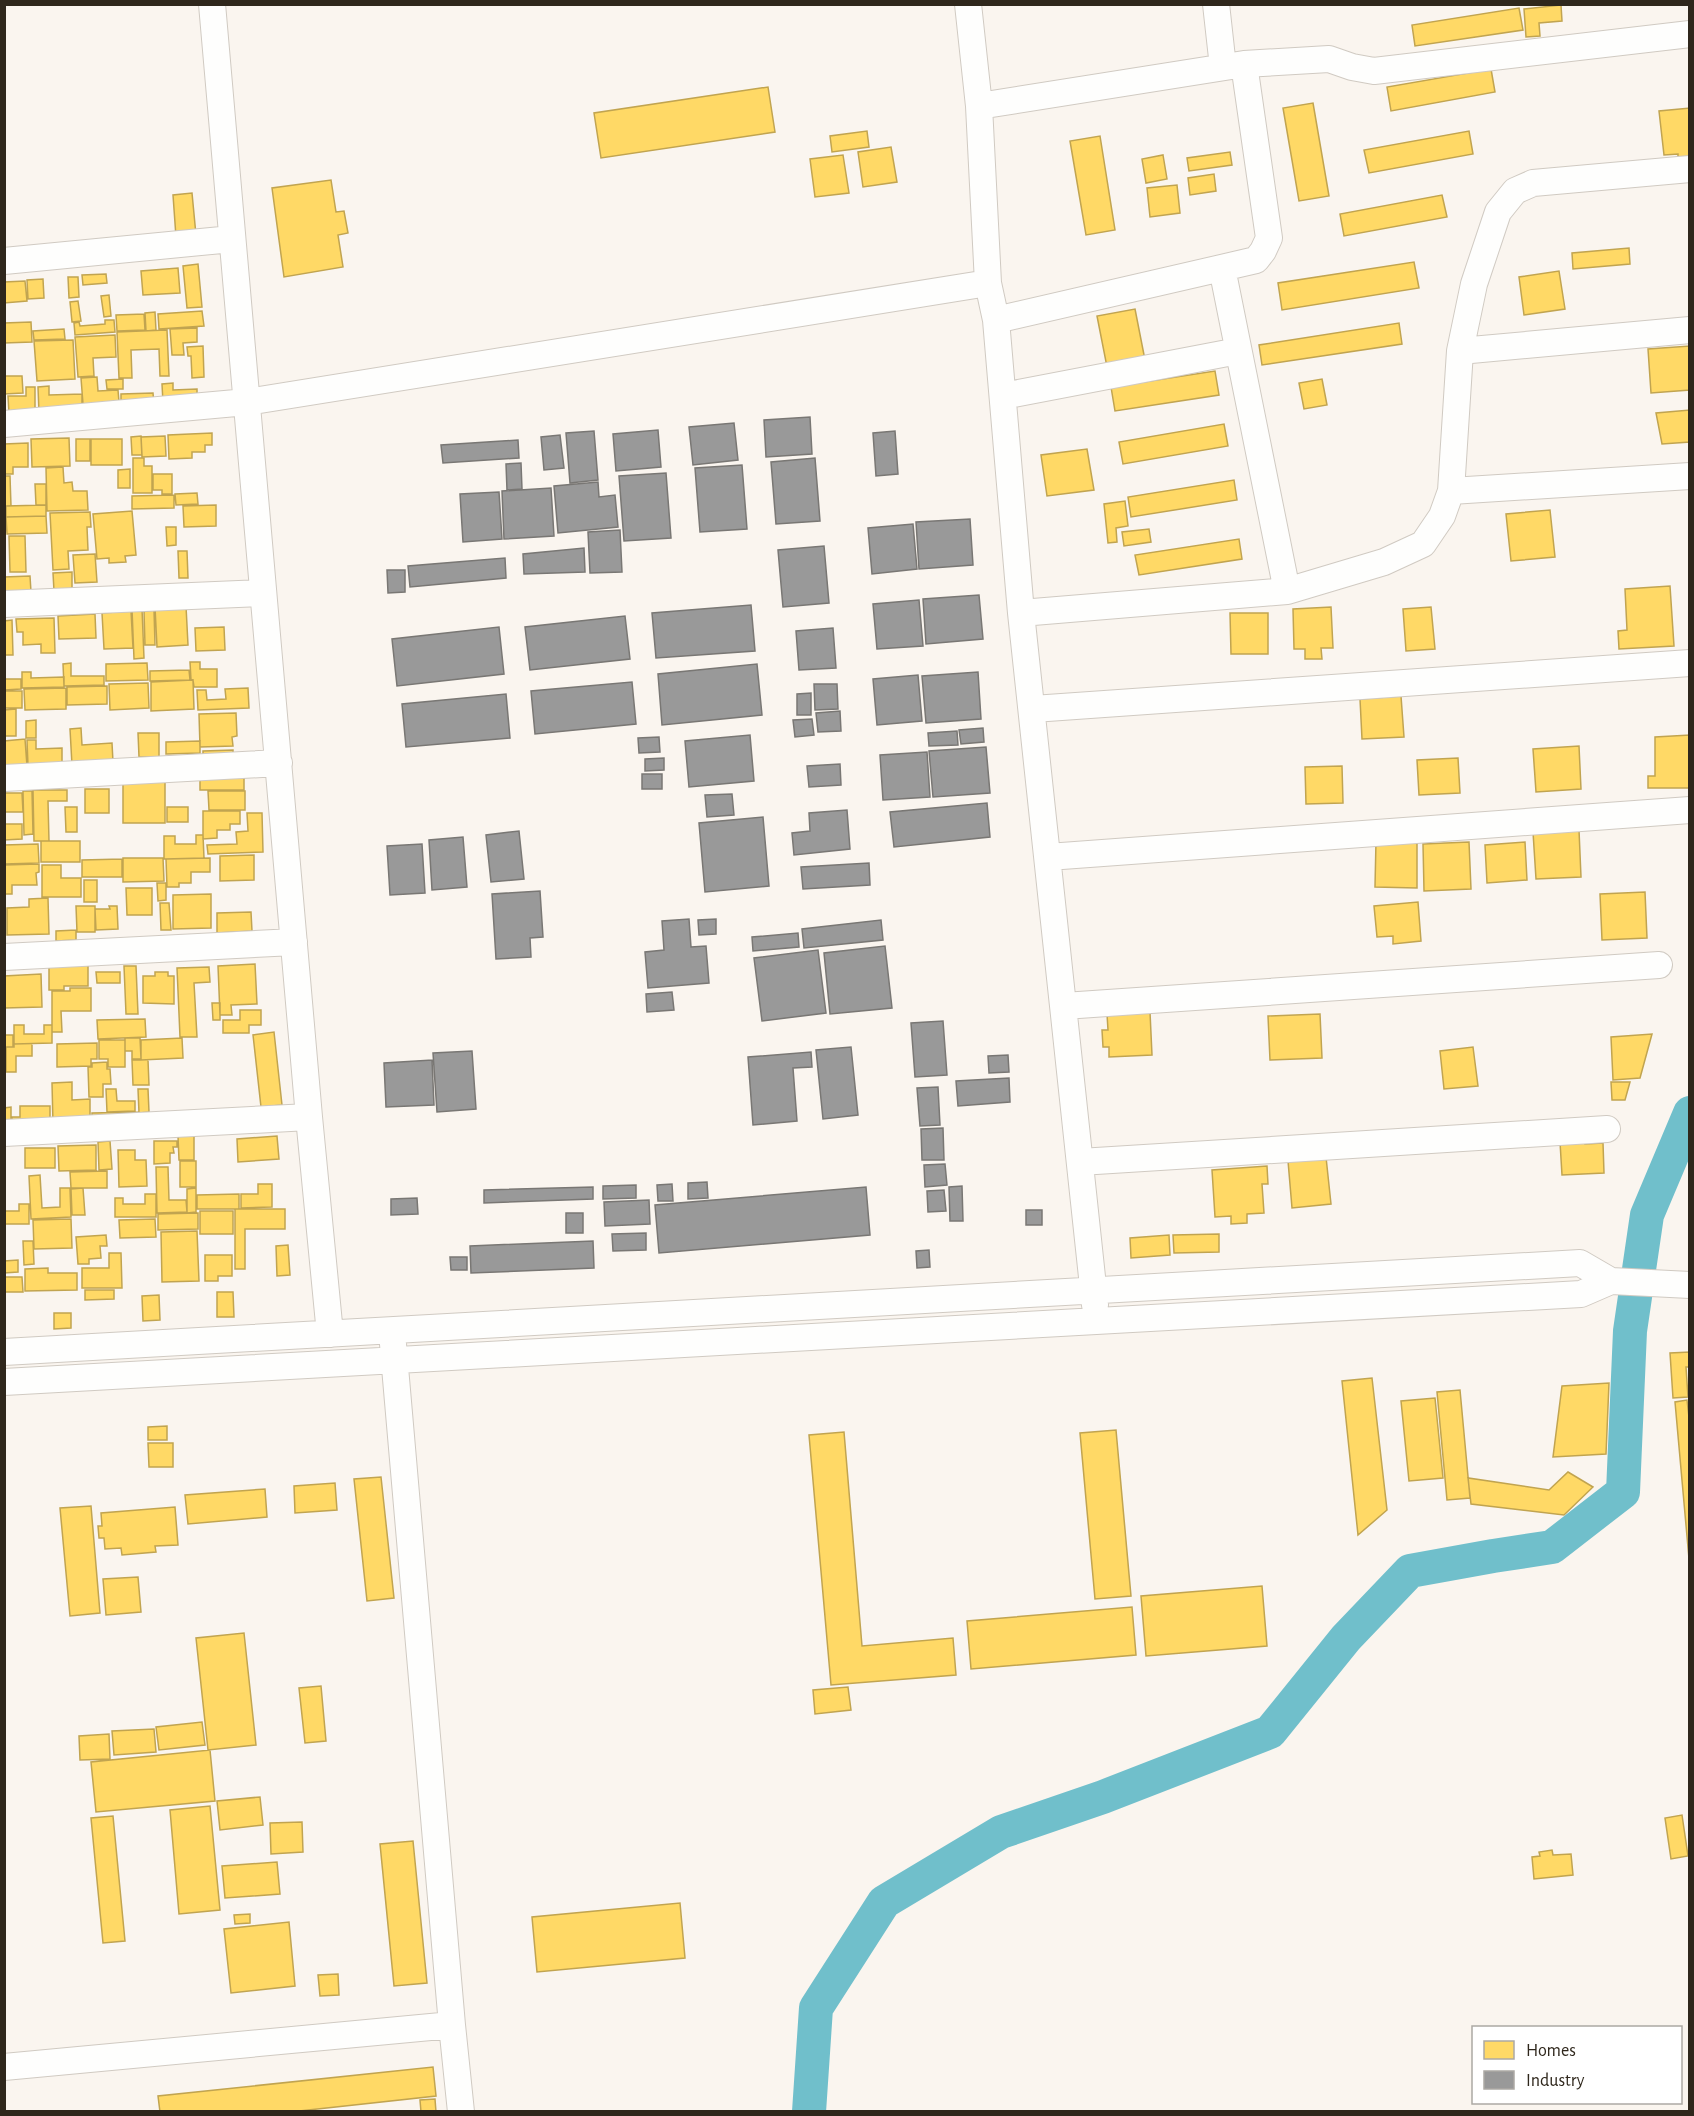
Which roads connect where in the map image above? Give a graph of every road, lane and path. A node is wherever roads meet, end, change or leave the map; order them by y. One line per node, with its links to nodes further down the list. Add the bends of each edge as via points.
1 (212, 4): 8 (street)
2 (968, 4): 6 (street)
3 (1216, 4): 5 (street)
4 (1689, 34): 5 (street, via 1374,71 1329,59)
5 (1234, 65): 6 (street); 10 (street, via 1269,238 1256,260)
6 (979, 106): 11 (street)
7 (1689, 169): 15 (street, via 1533,183 1515,191 1498,212 1474,284)
8 (232, 239): 9 (street); 17 (street)
9 (4, 261)
10 (1222, 268): 12 (street); 14 (street)
11 (988, 283): 12 (street); 17 (street)
12 (996, 320): 16 (street)
13 (1689, 330): 15 (street)
14 (1238, 351): 16 (street); 21 (street)
15 (1460, 351): 20 (street)
16 (1003, 396): 24 (street)
17 (247, 402): 18 (street); 22 (street)
18 (4, 424)
19 (1689, 476): 20 (street)
20 (1451, 491): 21 (street, via 1442,516 1423,544 1384,562)
21 (1287, 591): 24 (street)
22 (263, 593): 23 (street); 27 (street)
23 (4, 604)
24 (1021, 613): 26 (street)
25 (1689, 663): 26 (street)
26 (1033, 709): 30 (street)
27 (279, 763): 28 (street); 31 (street)
28 (4, 778)
29 (1689, 810): 30 (street)
30 (1048, 857): 34 (street)
31 (294, 942): 32 (street); 35 (street)
32 (4, 957)
33 (1659, 965): 34 (street)
34 (1064, 1006): 38 (street)
35 (309, 1117): 37 (street); 44 (street)
36 (1607, 1129): 38 (street)
37 (4, 1133)
38 (1080, 1162): 41 (street)
39 (1611, 1281): 40 (street); 41 (street, via 1580,1263); 42 (street, via 1581,1294)
40 (1689, 1285)
41 (1093, 1288): 42 (street); 43 (street)
42 (1096, 1320): 46 (street)
43 (392, 1330): 44 (street); 46 (street)
44 (330, 1334): 45 (street)
45 (4, 1352)
46 (394, 1359): 47 (street); 48 (street)
47 (4, 1382)
48 (452, 2025): 49 (street); 50 (street)
49 (4, 2067)
50 (461, 2112)

